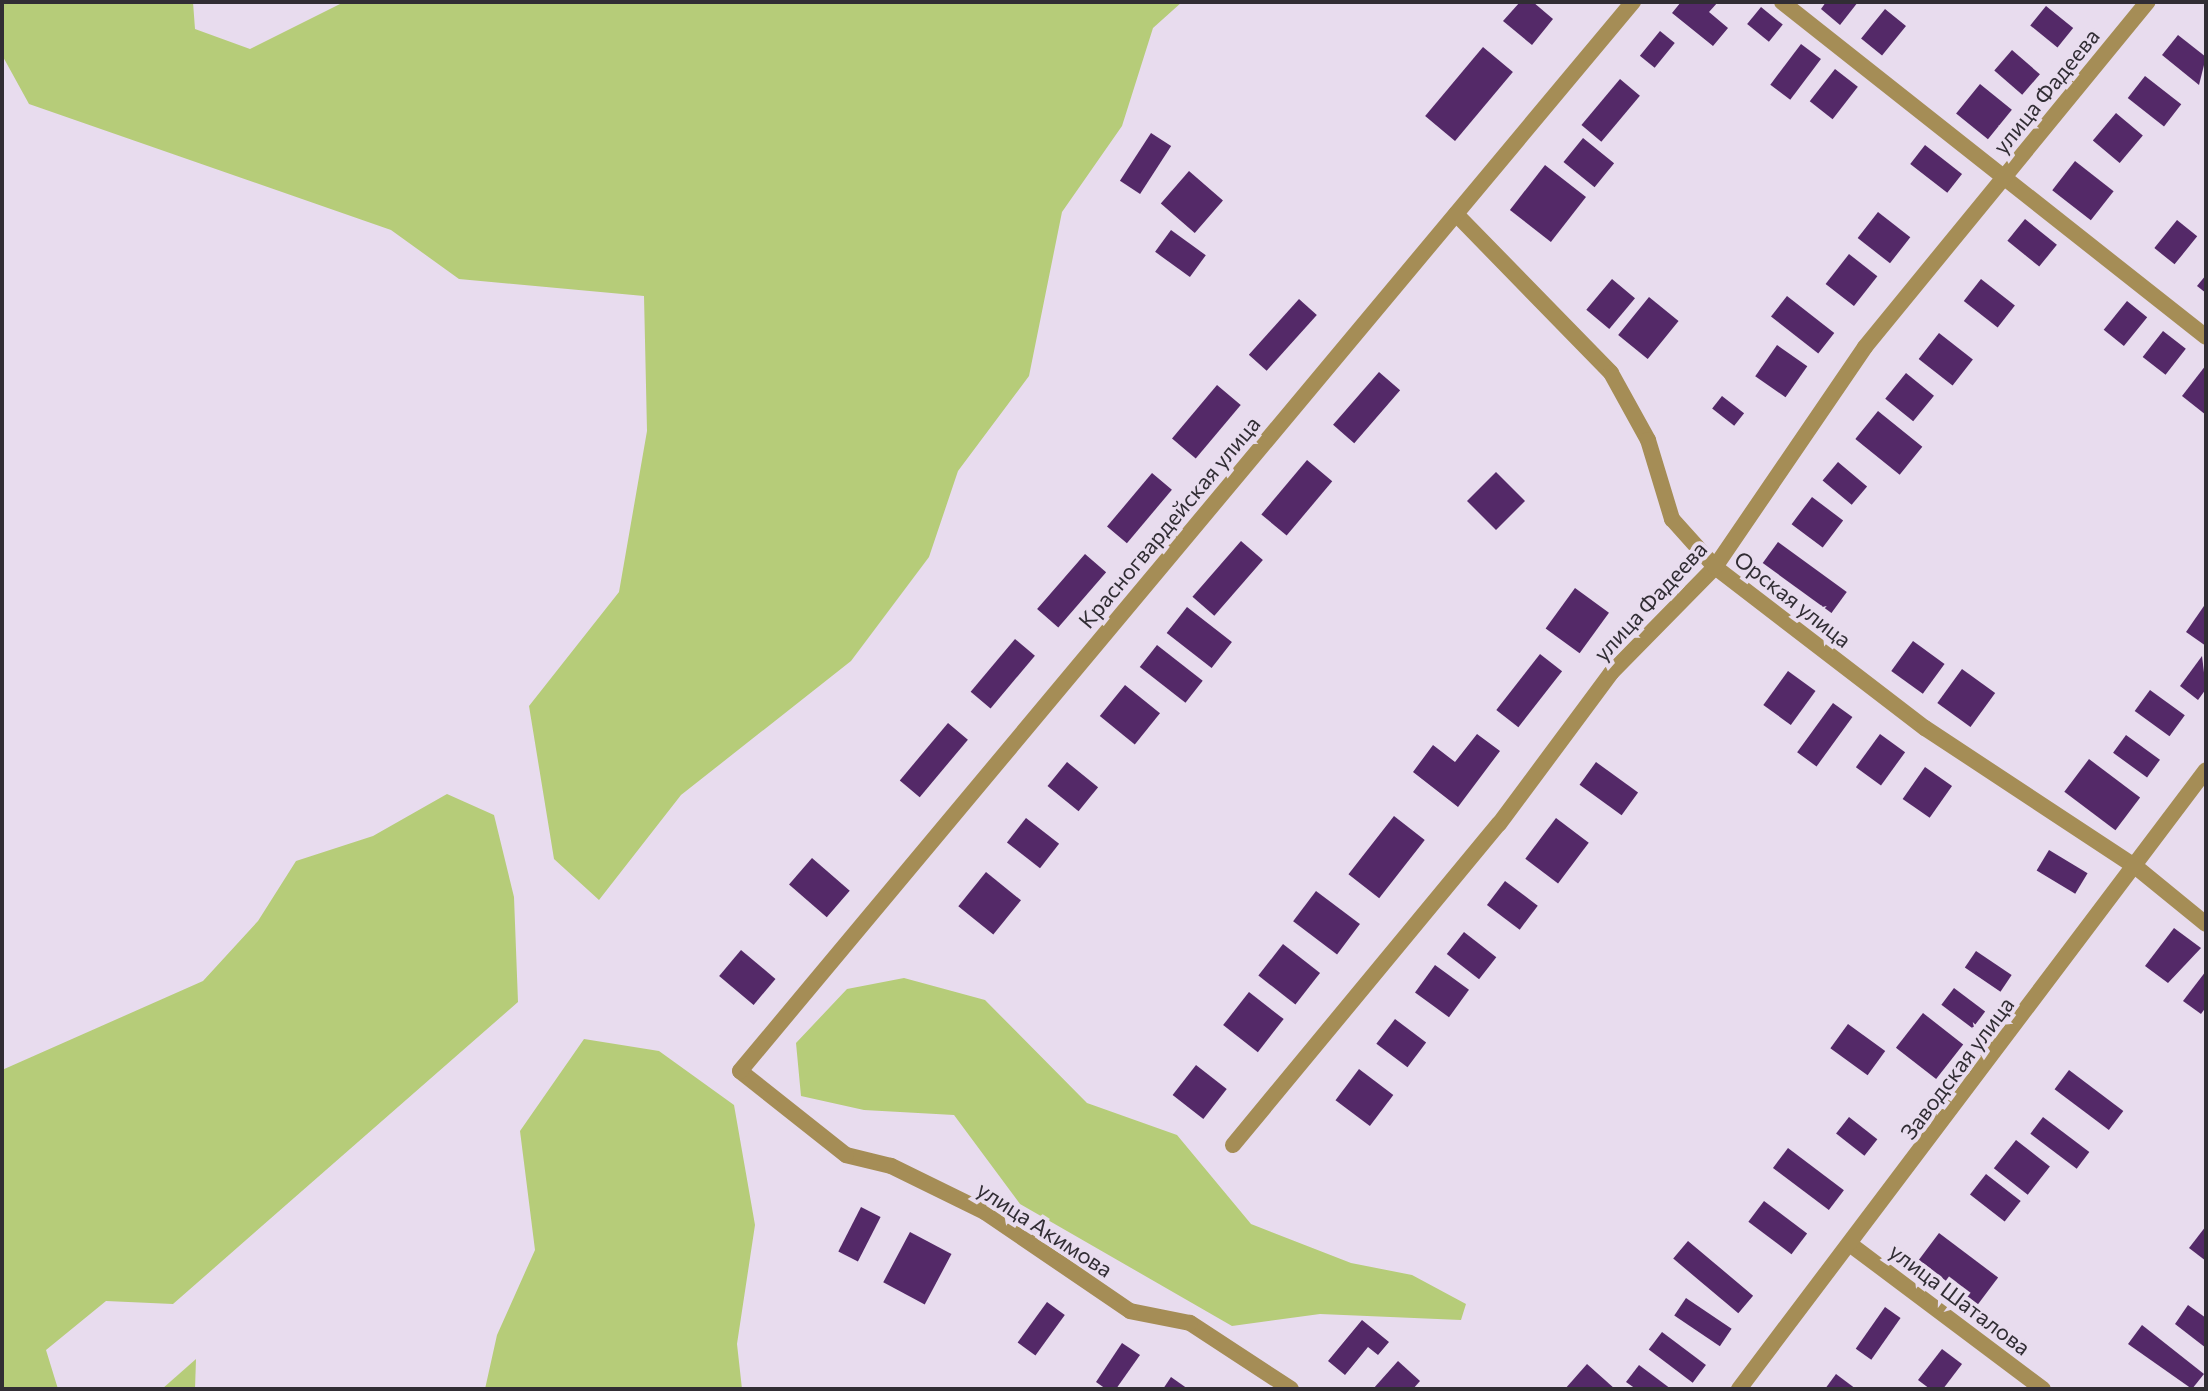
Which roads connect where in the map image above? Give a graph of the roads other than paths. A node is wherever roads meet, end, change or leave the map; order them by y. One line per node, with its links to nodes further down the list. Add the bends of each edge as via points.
1 (1633, 2): 5 (street, Красногвардейская улица)
2 (1782, 2): 4 (street)
3 (2147, 2): 4 (street, улица Фадеева)
4 (2001, 180): 6 (street); 7 (street, улица Фадеева, via 1865,347)
5 (1456, 214): 7 (street, Орская улица, via 1611,373 1648,440 1672,519); 11 (street, Красногвардейская улица)
6 (2206, 337)
7 (1715, 567): 9 (street, Орская улица, via 1925,728); 12 (street, улица Фадеева, via 1611,673 1499,824)
8 (2206, 770): 9 (street, Заводская улица)
9 (2136, 867): 10 (street, Орская улица); 13 (street, Заводская улица)
10 (2206, 924)
11 (740, 1071): 14 (street, улица Акимова, via 846,1155 891,1166 985,1212 1130,1311 1190,1323)
12 (1233, 1145)
13 (1851, 1245): 15 (street, Заводская улица); 16 (street, улица Шаталова)
14 (1291, 1389)
15 (1739, 1389)
16 (2043, 1389)

